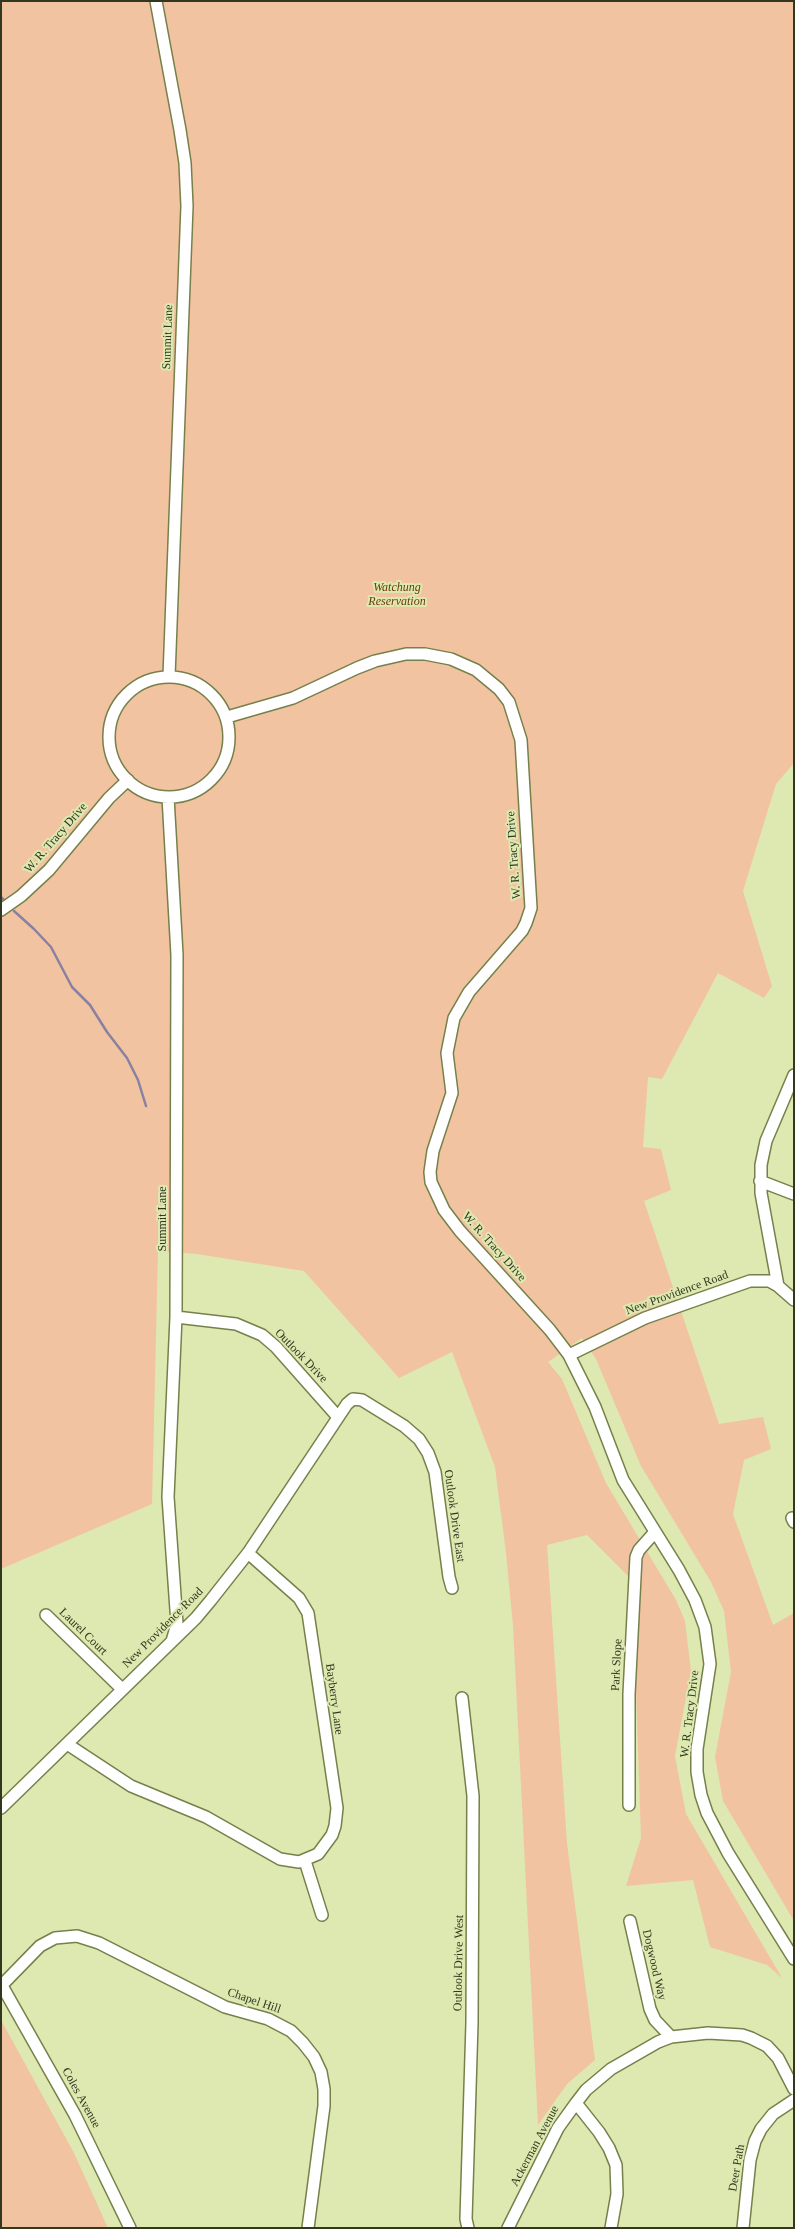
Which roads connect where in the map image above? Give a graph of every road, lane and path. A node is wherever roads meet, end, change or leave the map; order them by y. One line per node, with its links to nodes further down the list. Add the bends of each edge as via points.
1 (156, 1): 2 (street, Summit Lane, via 181,138 187,206)
2 (169, 676): 3 (street, via 188,679 204,687 218,701); 4 (street, via 149,680 131,690 118,706 110,724 110,745 116,764)
3 (227, 717): 5 (street, via 230,736 218,772 196,790); 13 (street, W. R. Tracy Drive, via 285,701 369,663 406,654 451,659 476,670 509,702 521,740 531,908 522,930 469,992 454,1018 447,1053 452,1093 433,1151 430,1172 434,1191 451,1221)
4 (128, 780): 5 (street, via 154,795); 6 (street, W. R. Tracy Drive, via 49,870)
5 (168, 797): 12 (street, Summit Lane, via 177,955)
6 (1, 910)
7 (794, 1075): 8 (street, via 766,1141)
8 (760, 1181): 9 (street); 10 (street)
9 (794, 1194)
10 (778, 1286): 11 (street, New Providence Road); 13 (street, New Providence Road, via 769,1281 750,1281 660,1312)
11 (794, 1300)
12 (176, 1317): 15 (street, Outlook Drive, via 236,1324 262,1335); 20 (street, Summit Lane, via 168,1497 177,1624)
13 (569, 1354): 16 (street, W. R. Tracy Drive, via 595,1407 623,1480)
14 (353, 1399): 15 (street, New Providence Road); 18 (street, Outlook Drive East, via 362,1400 400,1423 419,1439 428,1453 435,1472)
15 (338, 1417): 17 (street, New Providence Road)
16 (654, 1532): 24 (street, Park Slope, via 636,1557 629,1694); 29 (street, W. R. Tracy Drive, via 690,1590 707,1638 709,1677 697,1749 701,1794 716,1832)
17 (248, 1553): 20 (street, New Providence Road, via 212,1600); 26 (street, Bayberry Lane, via 299,1598 308,1614 336,1813 328,1842 318,1854)
18 (452, 1588)
19 (46, 1615): 21 (street, Laurel Court)
20 (172, 1641): 21 (street, New Providence Road)
21 (122, 1689): 23 (street, New Providence Road)
22 (462, 1698): 37 (street, Outlook Drive West, via 473,1806)
23 (67, 1744): 25 (street, New Providence Road); 26 (street, via 131,1786 206,1817 280,1859)
24 (629, 1805)
25 (1, 1808)
26 (305, 1861): 27 (street)
27 (322, 1915)
28 (630, 1920): 31 (street, Dogwood Way, via 650,2009)
29 (794, 1959)
30 (2, 1984): 35 (street, Coles Avenue, via 75,2115); 36 (street, Chapel Hill, via 40,1946 55,1938 77,1936 99,1943 225,2007 268,2019 291,2031 314,2057 324,2089)
31 (672, 2037): 32 (street, Ackerman Avenue, via 727,2034 759,2041 778,2058); 34 (street, Ackerman Avenue, via 638,2052 611,2069)
32 (794, 2089)
33 (794, 2100): 40 (street, Deer Path, via 773,2114 755,2140)
34 (576, 2103): 38 (street, Ackerman Avenue, via 558,2128); 39 (street, via 599,2132 616,2165 617,2194)
35 (130, 2228)
36 (308, 2228)
37 (468, 2228)
38 (508, 2228)
39 (611, 2228)
40 (743, 2228)

